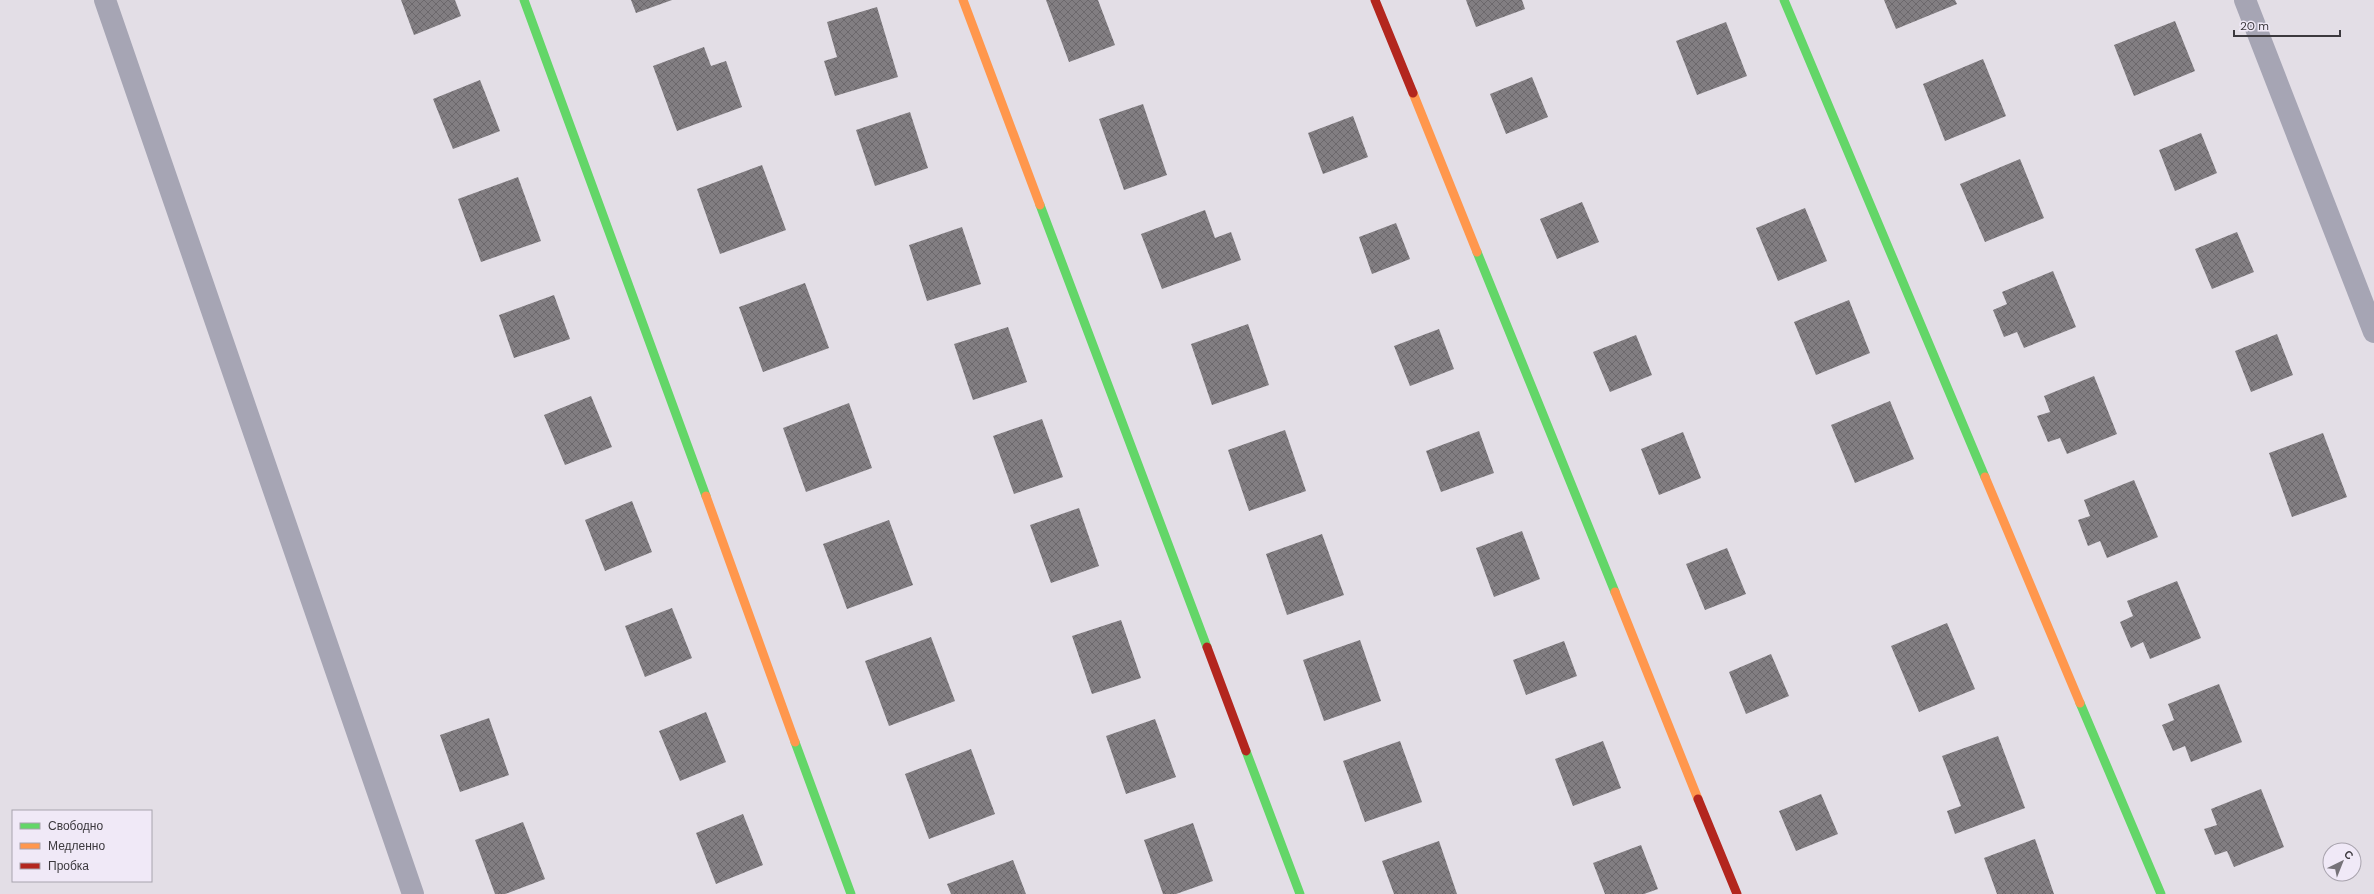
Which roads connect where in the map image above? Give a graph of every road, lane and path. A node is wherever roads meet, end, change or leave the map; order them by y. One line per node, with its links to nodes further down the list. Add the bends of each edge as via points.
1 (105, 0): 8 (street)
2 (524, 0): 9 (street)
3 (963, 0): 10 (street)
4 (1375, 0): 11 (street)
5 (1784, 0): 12 (street)
6 (2245, 0): 7 (street)
7 (2374, 332)
8 (413, 894)
9 (851, 894)
10 (1300, 894)
11 (1737, 894)
12 (2161, 894)

